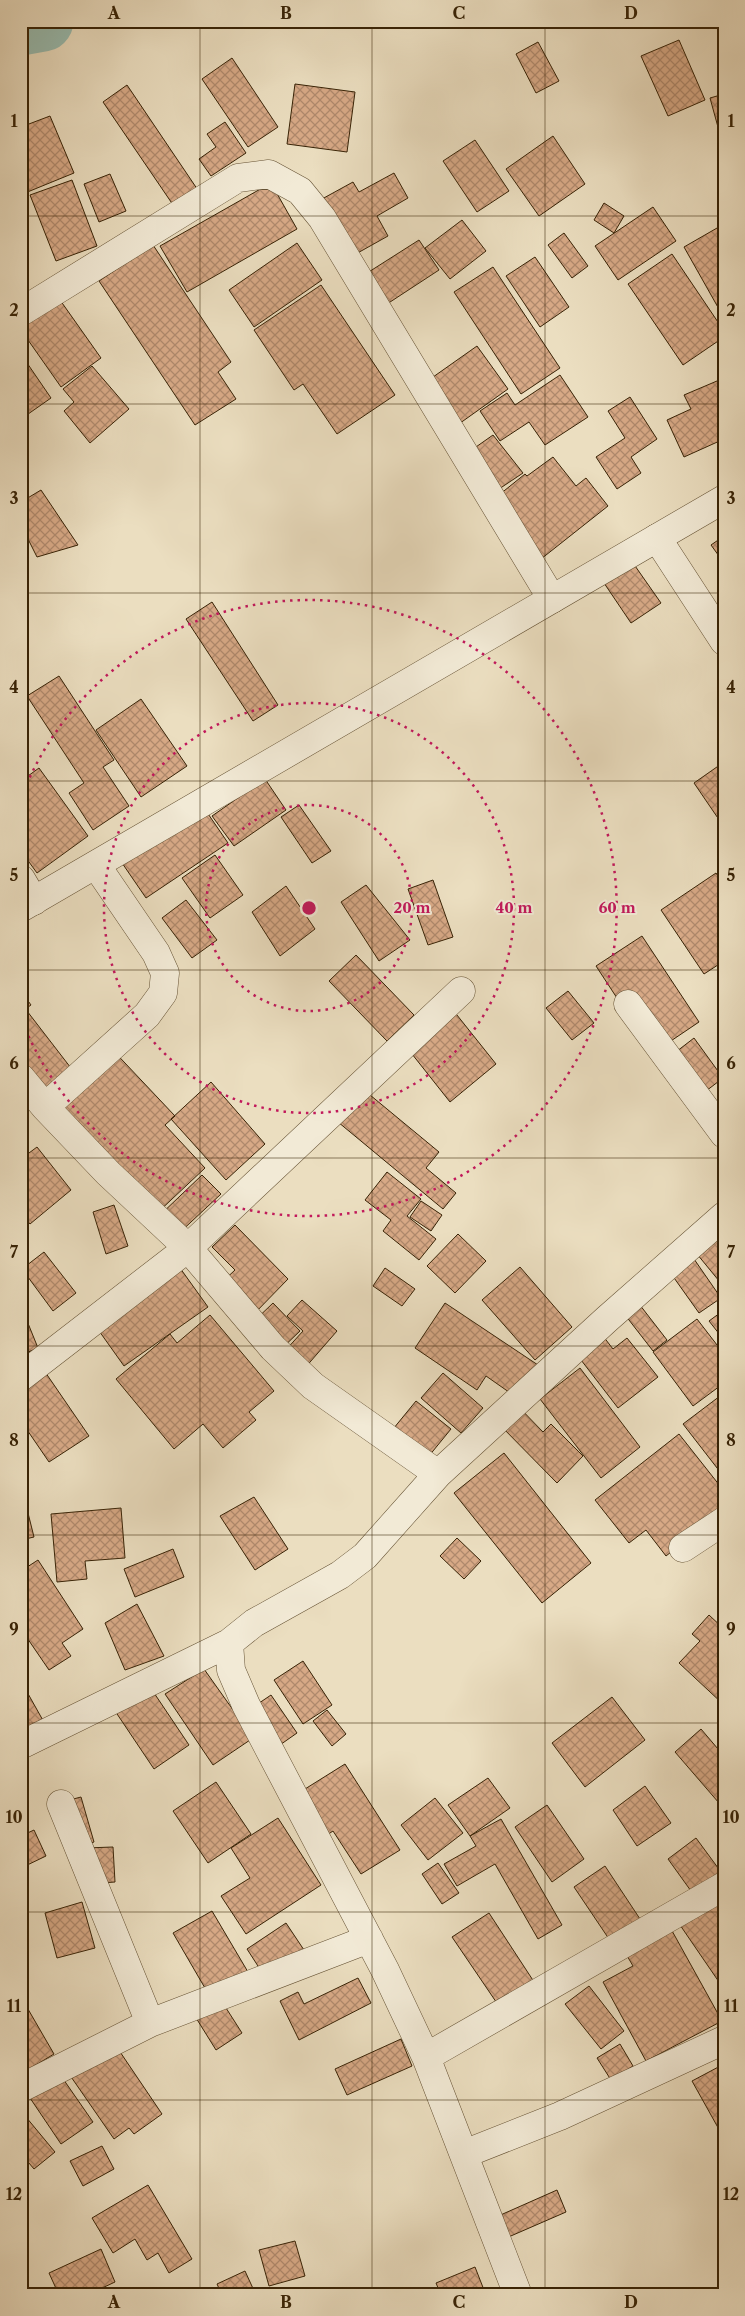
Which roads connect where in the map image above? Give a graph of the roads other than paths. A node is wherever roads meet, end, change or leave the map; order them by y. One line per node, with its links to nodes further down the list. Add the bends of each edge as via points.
1 (21, 312): 4 (street, via 238,178 269,174 300,191 322,218)
2 (724, 499): 3 (street)
3 (657, 538): 4 (street); 5 (street)
4 (552, 599): 6 (street)
5 (724, 641)
6 (96, 865): 7 (street); 11 (street, via 156,953 165,973 163,993 147,1015)
7 (26, 896)
8 (461, 991): 14 (street)
9 (628, 1004): 12 (street)
10 (21, 1078): 11 (street)
11 (45, 1107): 14 (street, via 108,1173)
12 (724, 1134)
13 (724, 1216): 16 (street)
14 (188, 1248): 15 (street); 16 (street, via 273,1348 313,1386)
15 (21, 1377)
16 (438, 1474): 19 (street, via 366,1556 340,1575 254,1623)
17 (724, 1521): 18 (street)
18 (683, 1548)
19 (229, 1643): 20 (street); 23 (street, via 231,1670 246,1705)
20 (21, 1745)
21 (61, 1804): 24 (street)
22 (724, 1886): 26 (street)
23 (369, 1939): 24 (street); 26 (street)
24 (150, 2024): 27 (street)
25 (724, 2040): 28 (street, via 560,2116)
26 (426, 2057): 28 (street)
27 (21, 2088)
28 (464, 2154): 29 (street)
29 (518, 2295)

